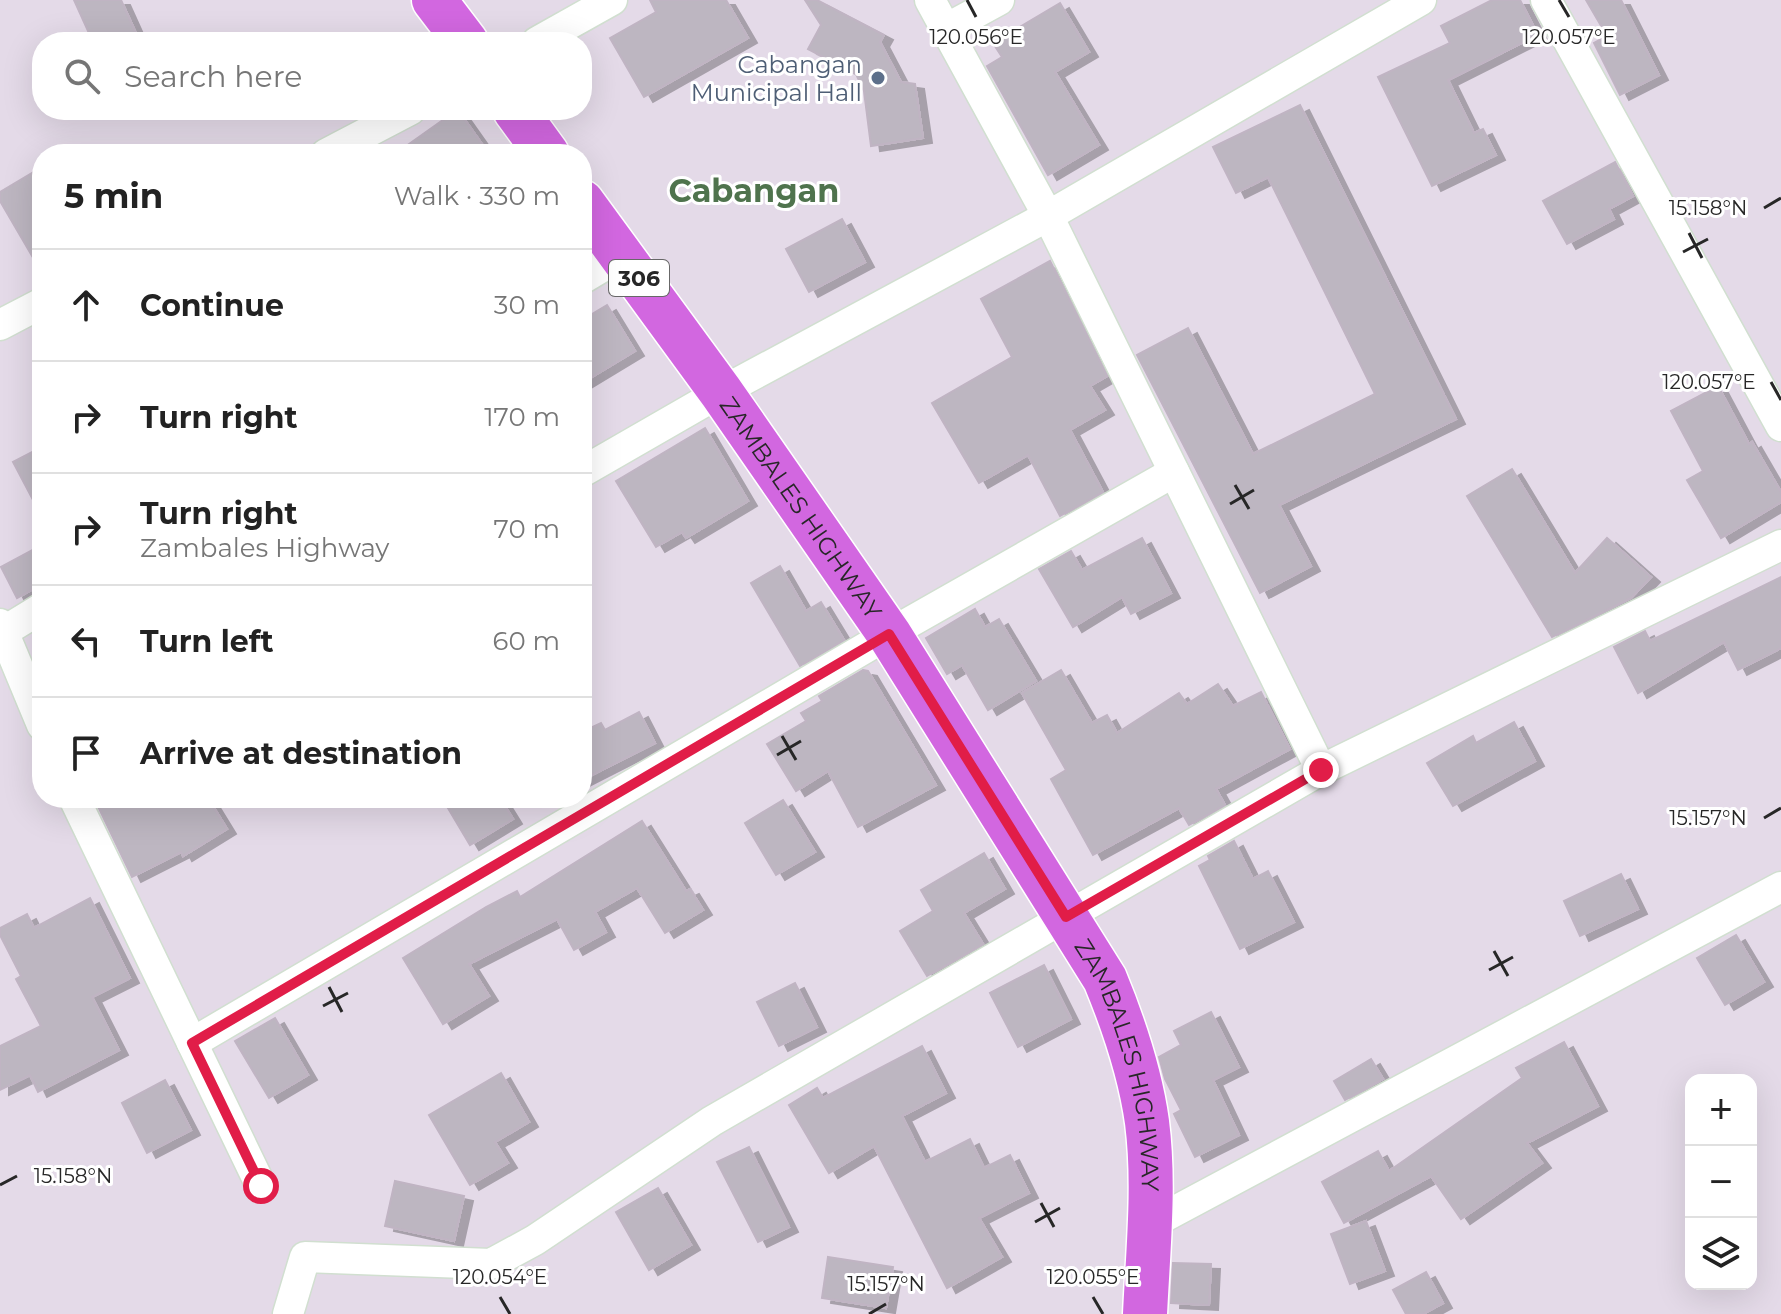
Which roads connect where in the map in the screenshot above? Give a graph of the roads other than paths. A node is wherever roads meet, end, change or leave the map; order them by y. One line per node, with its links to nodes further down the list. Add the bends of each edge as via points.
1 (434, 0): 8 (main road)
2 (612, 0): 9 (street)
3 (930, 0): 7 (street)
4 (999, 0): 7 (street)
5 (1421, 0): 15 (street)
6 (1546, 0): 21 (street)
7 (946, 29): 15 (street)
8 (458, 32)
9 (555, 32)
10 (391, 120): 12 (street)
11 (522, 120): 13 (main road)
12 (345, 144)
13 (540, 144)
14 (592, 215): 16 (main road, ZAMBALES HIGHWAY / 306)
15 (1048, 216): 20 (street); 23 (street)
16 (622, 255): 17 (street); 20 (main road, ZAMBALES HIGHWAY / 306)
17 (592, 273)
18 (32, 308): 19 (street)
19 (0, 325)
20 (721, 392): 22 (street); 27 (main road, ZAMBALES HIGHWAY / 306)
21 (1781, 426)
22 (592, 466)
23 (1174, 472): 27 (street); 29 (street)
24 (1781, 545): 29 (street)
25 (32, 613): 26 (street)
26 (2, 628): 28 (street)
27 (889, 634): 32 (main road, ZAMBALES HIGHWAY / 306); 33 (street)
28 (32, 701)
29 (1321, 770): 32 (street)
30 (79, 808): 33 (street)
31 (1781, 887): 35 (street)
32 (1066, 917): 35 (main road, ZAMBALES HIGHWAY / 306, via 1105,979 1129,1040 1147,1123); 36 (street, via 712,1121 491,1264 305,1257)
33 (192, 1043): 34 (street)
34 (261, 1186)
35 (1149, 1225): 37 (main road, ZAMBALES HIGHWAY / 306)
36 (288, 1314)
37 (1145, 1314)

